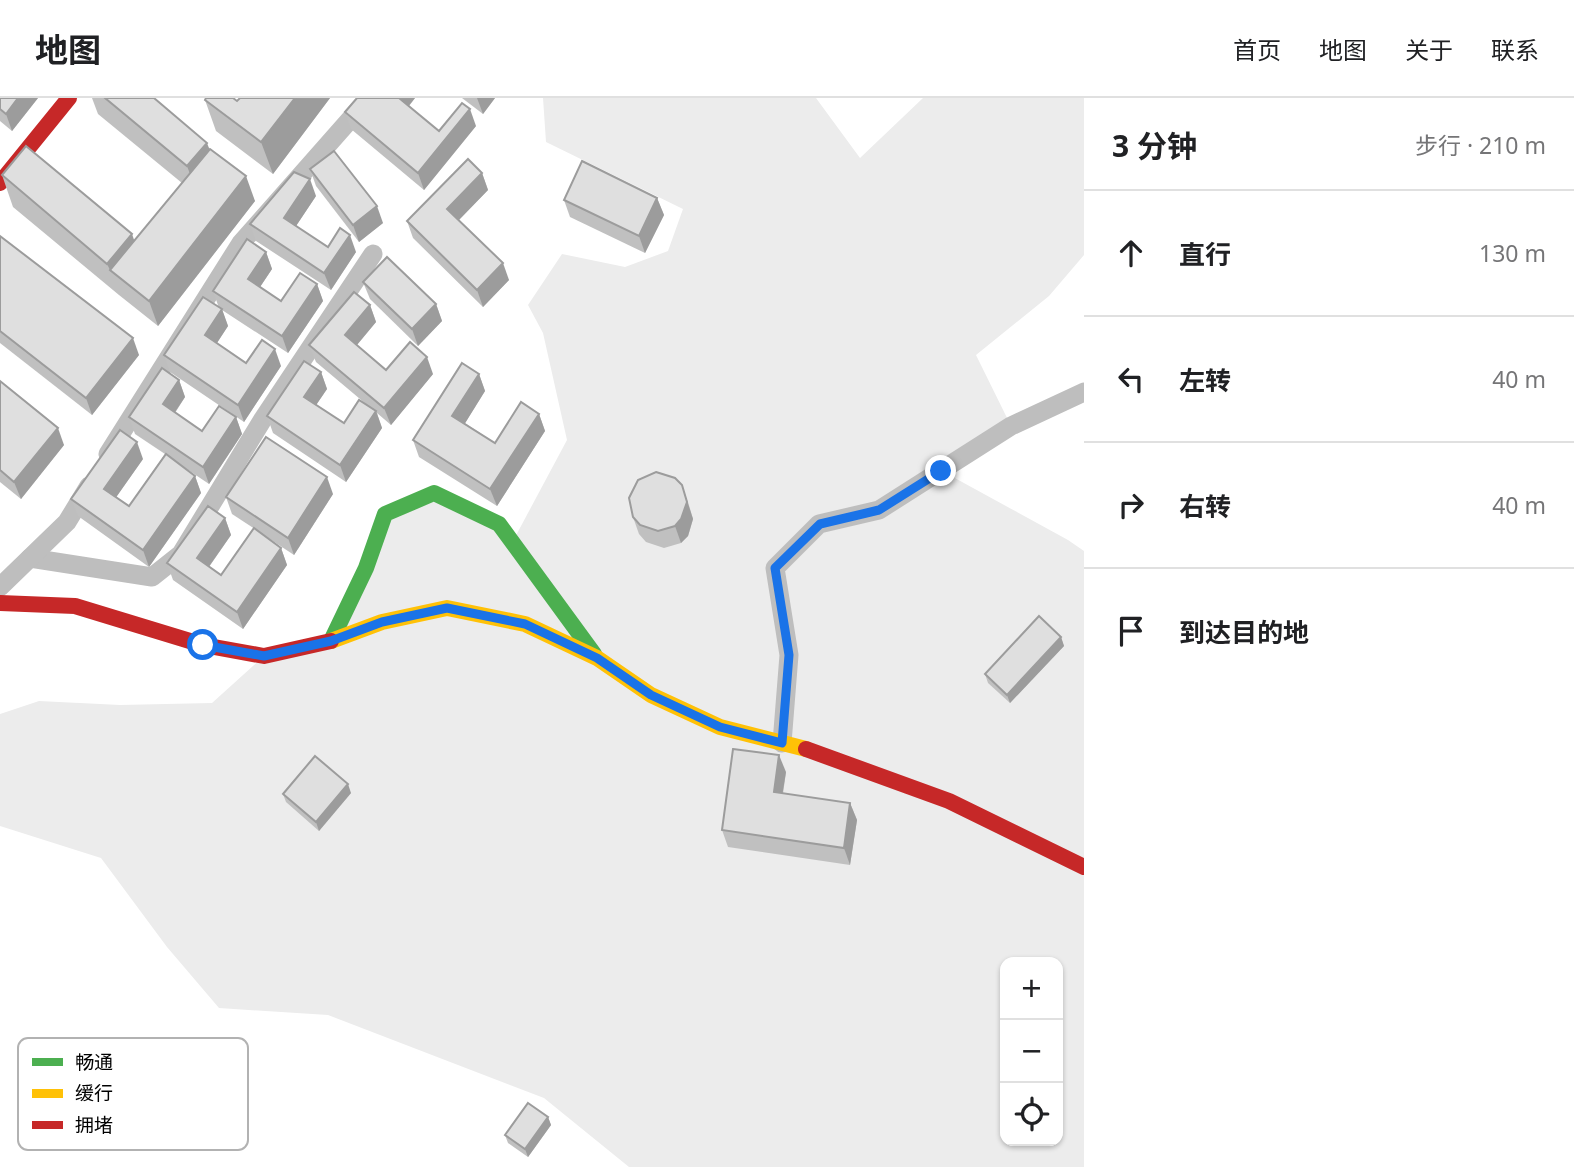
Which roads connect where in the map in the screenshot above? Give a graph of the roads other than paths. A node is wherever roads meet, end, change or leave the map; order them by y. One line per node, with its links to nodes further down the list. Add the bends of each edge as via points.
1 (69, 98): 3 (street)
2 (369, 98): 6 (lane, via 241,243 67,522)
3 (0, 183)
4 (373, 254): 6 (lane, via 263,419 181,554 152,577)
5 (1084, 392): 11 (lane, via 1011,426 879,510 820,524 775,568 789,655)
6 (30, 558): 7 (lane)
7 (0, 587)
8 (0, 603): 9 (street, via 75,606 203,645 264,656)
9 (331, 641): 10 (street, via 382,622 447,608 525,624); 10 (street, via 366,568 384,514 433,493 499,524)
10 (597, 658): 11 (street, via 651,695 708,722)
11 (782, 743): 12 (street, via 949,801)
12 (1084, 867)

